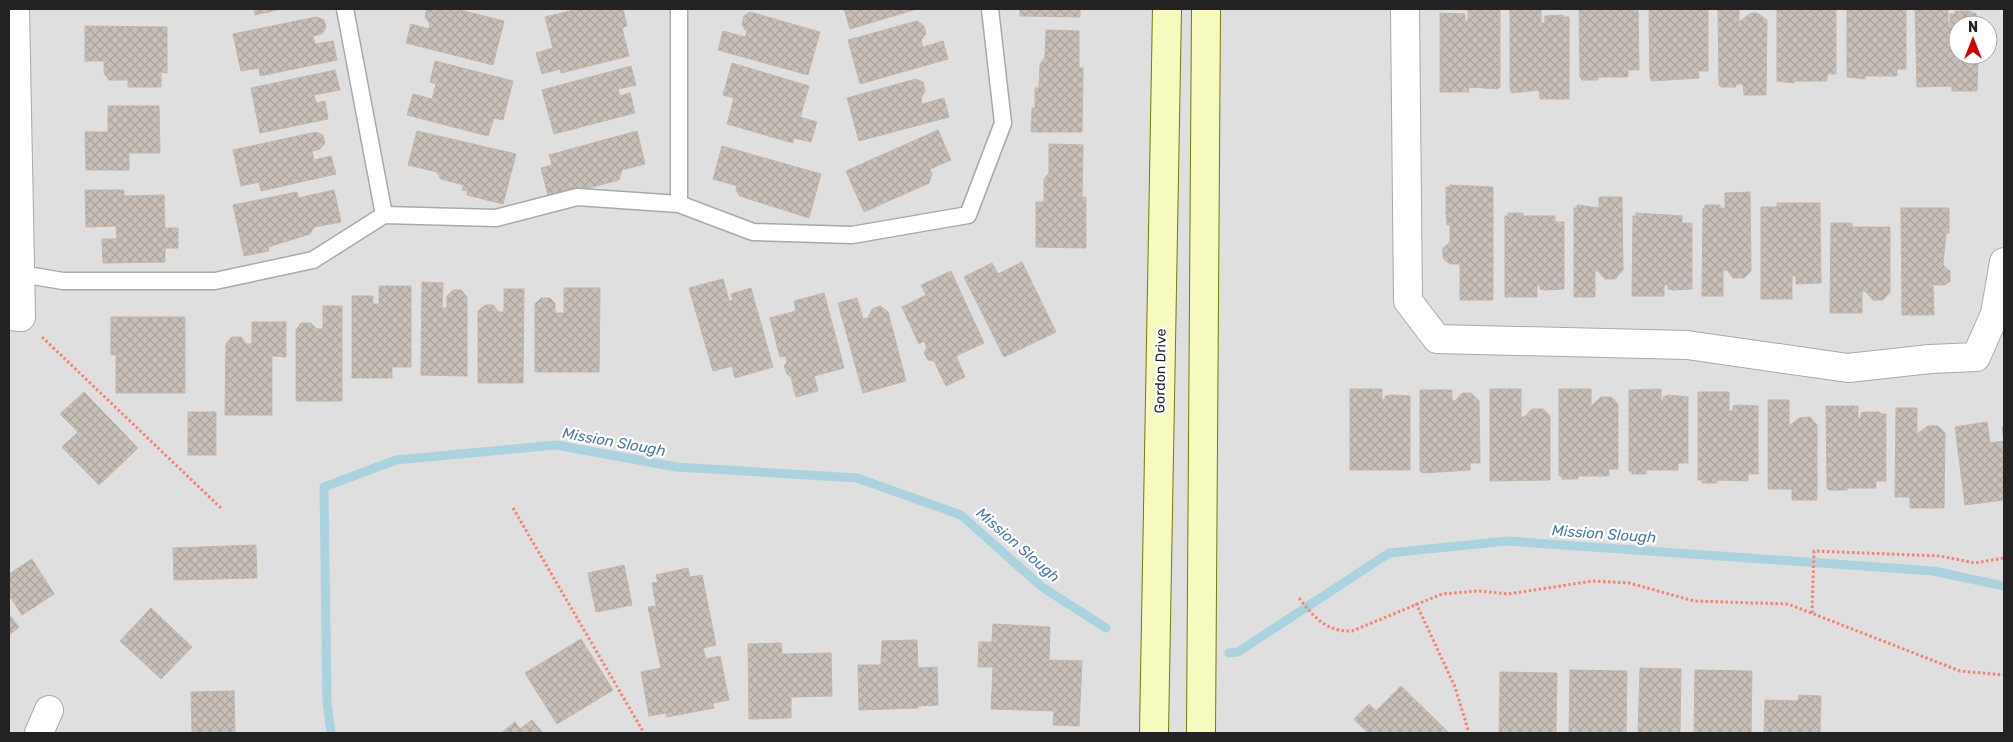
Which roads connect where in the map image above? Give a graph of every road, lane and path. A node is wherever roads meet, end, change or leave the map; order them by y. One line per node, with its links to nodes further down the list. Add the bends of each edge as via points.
1 (15, 9): 11 (street)
2 (345, 9): 9 (lane)
3 (679, 9): 8 (lane)
4 (990, 9): 8 (lane, via 1003,123 968,215 852,235 754,232)
5 (1167, 9): 21 (main road, Gordon Drive)
6 (1206, 9): 22 (main road)
7 (1405, 9): 10 (street, via 1408,301 1437,340 1688,345 1848,368 1976,357 1995,314)
8 (679, 204): 9 (lane, via 577,197 496,218)
9 (384, 215): 11 (lane, via 313,260 215,281 63,281)
10 (2004, 262)
11 (21, 274): 12 (street)
12 (15, 316): 14 (path)
13 (513, 508): 20 (path)
14 (222, 509)
15 (2004, 558): 18 (path, via 1975,563 1940,556 1814,551)
16 (1299, 598): 17 (path, via 1316,618 1340,631 1369,626)
17 (1416, 604): 18 (path, via 1442,594 1478,591 1508,594 1593,581 1629,583 1694,601 1788,604); 23 (path, via 1455,687)
18 (1812, 613): 19 (path, via 1960,671)
19 (2004, 675)
20 (644, 733)
21 (1154, 733)
22 (1201, 733)
23 (1469, 733)

